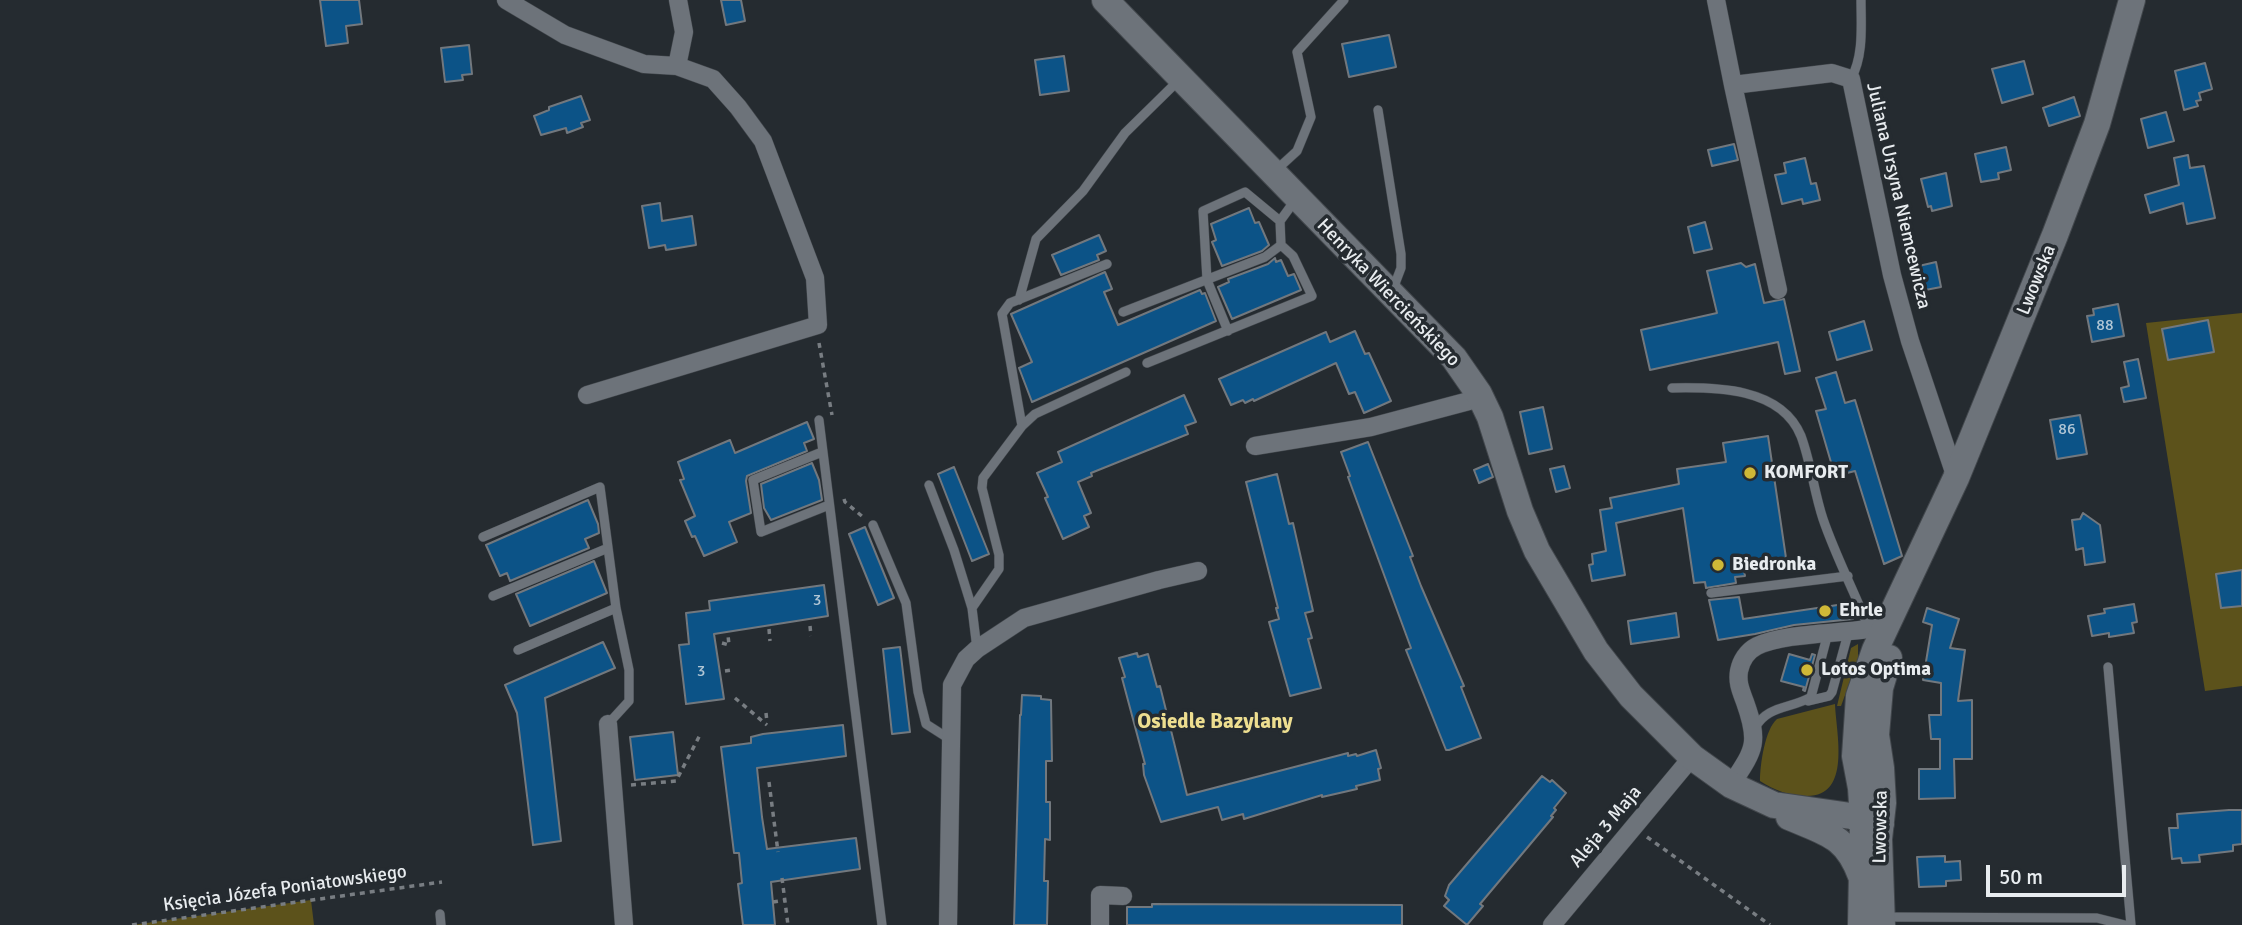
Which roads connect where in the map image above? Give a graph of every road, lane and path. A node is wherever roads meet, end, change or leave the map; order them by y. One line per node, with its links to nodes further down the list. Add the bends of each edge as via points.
1 (506, 0): 8 (street, via 565,35 644,64)
2 (678, 0): 8 (street, via 684,32)
3 (1105, 0): 9 (street, Henryka Wiercieńskiego)
4 (1344, 0): 13 (lane, via 1297,52 1311,117 1297,151)
5 (1716, 0): 11 (street)
6 (1861, 0): 10 (lane, via 1858,67)
7 (2132, 0): 33 (street, Lwowska, via 2092,136)
8 (677, 66): 28 (street, via 713,79 763,141 815,278 818,325)
9 (1180, 79): 13 (street, Henryka Wiercieńskiego); 21 (lane, via 1125,133 1083,191 1036,239)
10 (1851, 79): 11 (street, Juliana Ursyna Niemcewicza, via 1832,73); 33 (street, Juliana Ursyna Niemcewicza, via 1892,275)
11 (1733, 85): 19 (street)
12 (1378, 110): 20 (lane, via 1401,254)
13 (1273, 173): 14 (street, Henryka Wiercieńskiego)
14 (1297, 198): 15 (lane); 20 (street, Henryka Wiercieńskiego)
15 (1280, 221): 16 (lane); 18 (lane, via 1245,192 1203,211)
16 (1281, 245): 18 (lane, via 1265,257); 23 (lane, via 1293,256 1312,296)
17 (1107, 264): 21 (lane)
18 (1207, 280): 22 (lane); 23 (lane)
19 (1778, 290)
20 (1391, 294): 27 (street, Henryka Wiercieńskiego, via 1454,358)
21 (1019, 300): 30 (lane, via 1002,314)
22 (1124, 312)
23 (1228, 331): 24 (lane)
24 (1147, 363)
25 (1126, 372): 30 (lane, via 1035,414)
26 (1672, 388): 41 (lane, via 1751,394 1787,415 1801,437 1825,524)
27 (1479, 394): 31 (street, via 1469,401 1371,427); 69 (street, Henryka Wiercieńskiego, via 1520,511 1549,573 1613,674)
28 (587, 395)
29 (818, 420): 32 (lane)
30 (1022, 426): 45 (lane, via 983,478 999,569)
31 (1255, 446)
32 (822, 452): 35 (lane); 35 (lane, via 753,480 761,532)
33 (1956, 478): 39 (street, Lwowska)
34 (929, 485): 45 (lane)
35 (829, 505): 92 (lane)
36 (873, 525): 67 (lane, via 906,603 926,724)
37 (483, 537): 38 (lane, via 600,487)
38 (608, 548): 43 (lane); 44 (lane)
39 (1922, 552): 52 (street, Lwowska, via 1892,616); 60 (street, Lwowska)
40 (1198, 571): 55 (street, via 1024,618)
41 (1848, 576): 42 (lane); 52 (lane)
42 (1711, 593)
43 (494, 596)
44 (616, 608): 56 (lane); 64 (lane, via 629,670 629,701)
45 (972, 608): 55 (lane)
46 (810, 626): 51 (path)
47 (769, 629): 53 (path)
48 (1849, 630): 49 (street); 52 (street); 62 (lane, via 1832,692)
49 (1828, 633): 62 (lane, via 1811,697); 65 (street, via 1771,642 1744,657 1737,682)
50 (729, 635): 54 (path, via 729,645)
51 (811, 636)
52 (1873, 637): 60 (street, Lwowska); 68 (street, Lwowska, via 1859,696)
53 (770, 641)
54 (722, 643)
55 (977, 649): 67 (street, via 952,685)
56 (518, 650)
57 (2108, 667): 98 (lane)
58 (732, 670): 59 (path)
59 (725, 671)
60 (1880, 688): 77 (street, Lwowska, via 1876,735 1881,768)
61 (735, 698): 63 (path, via 767,724)
62 (1803, 702): 65 (lane, via 1762,716)
63 (766, 713)
64 (608, 724): 72 (street)
65 (1754, 730): 71 (street, via 1750,756)
66 (701, 733): 72 (path, via 676,780)
67 (951, 740): 93 (street)
68 (1855, 756): 75 (street, Lwowska, via 1850,780 1837,798); 77 (street, Lwowska)
69 (1692, 757): 71 (street, Henryka Wiercieńskiego); 76 (street, Aleja 3 Maja)
70 (769, 782): 79 (path)
71 (1731, 785): 73 (street, Henryka Wiercieńskiego)
72 (613, 787): 90 (street)
73 (1774, 805): 75 (street, Henryka Wiercieńskiego); 78 (street, Henryka Wiercieńskiego)
74 (1614, 808): 76 (path)
75 (1801, 809): 77 (street, Henryka Wiercieńskiego)
76 (1634, 826): 95 (street, Aleja 3 Maja); 96 (path)
77 (1872, 830): 78 (street, Henryka Wiercieńskiego); 81 (street, Lwowska); 87 (street, Lwowska)
78 (1823, 832): 81 (street, Henryka Wiercieńskiego, via 1848,849)
79 (778, 852)
80 (782, 878): 84 (path)
81 (1862, 879): 87 (street, Lwowska)
82 (442, 882): 88 (path, Księcia Józefa Poniatowskiego)
83 (1124, 896): 94 (street, via 1100,895)
84 (785, 900): 85 (path); 91 (path)
85 (773, 902)
86 (440, 914): 89 (lane)
87 (1871, 921): 97 (lane, via 2097,918)
88 (132, 925)
89 (441, 925)
90 (624, 925)
91 (788, 925)
92 (882, 925)
93 (948, 925)
94 (1100, 925)
95 (1552, 925)
96 (1770, 925)
97 (2125, 925)
98 (2131, 925)

